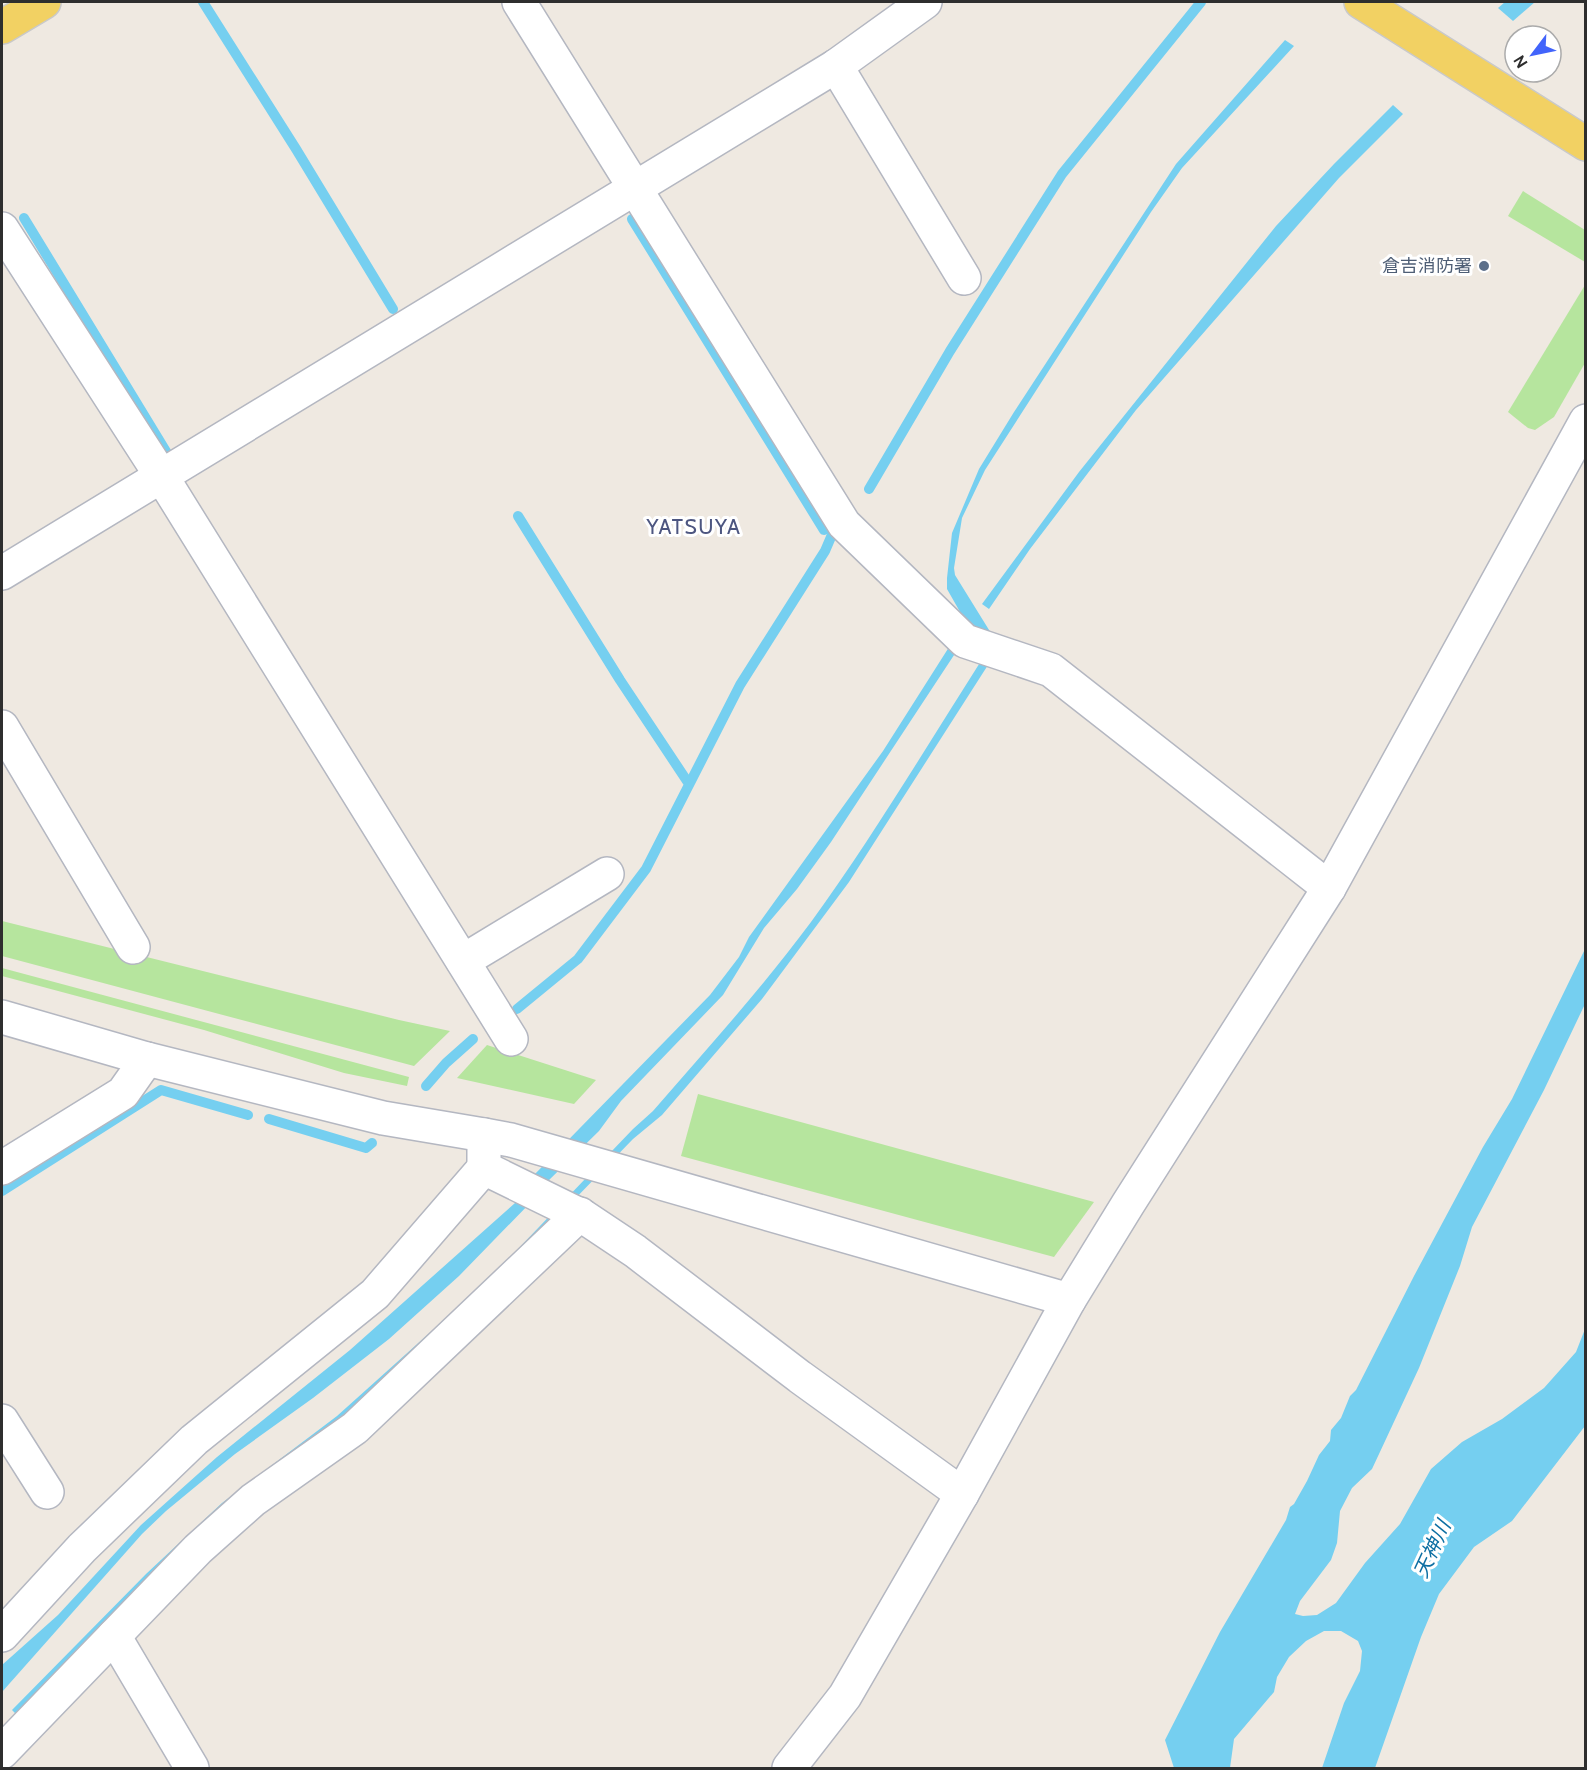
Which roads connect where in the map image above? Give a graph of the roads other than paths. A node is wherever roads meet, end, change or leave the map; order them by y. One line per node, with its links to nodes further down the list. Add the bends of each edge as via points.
1 (44, 2): 5 (main road)
2 (519, 2): 8 (street)
3 (925, 2): 6 (street)
4 (1361, 2): 7 (main road)
5 (2, 27)
6 (836, 66): 8 (street); 10 (street)
7 (1586, 144)
8 (633, 188): 12 (street); 16 (street, via 844,524 966,641 1051,670)
9 (2, 229): 12 (street)
10 (964, 278)
11 (1586, 420): 16 (street)
12 (162, 477): 13 (street); 18 (street)
13 (2, 573)
14 (2, 727): 17 (street)
15 (607, 874): 18 (street)
16 (1329, 888): 26 (street)
17 (133, 947)
18 (463, 961): 20 (street)
19 (2, 1017): 21 (street)
20 (511, 1039)
21 (147, 1059): 22 (street, via 383,1118); 23 (street, via 123,1093)
22 (484, 1135): 24 (street); 26 (street)
23 (2, 1168)
24 (483, 1168): 25 (street); 30 (street, via 375,1294 194,1440 82,1548)
25 (580, 1214): 29 (street); 31 (street, via 355,1428 253,1500 198,1549)
26 (1069, 1299): 29 (street)
27 (2, 1421): 28 (street)
28 (47, 1492)
29 (962, 1494): 34 (street, via 845,1696)
30 (2, 1635)
31 (114, 1636): 32 (street); 33 (street)
32 (2, 1752)
33 (192, 1768)
34 (789, 1768)

